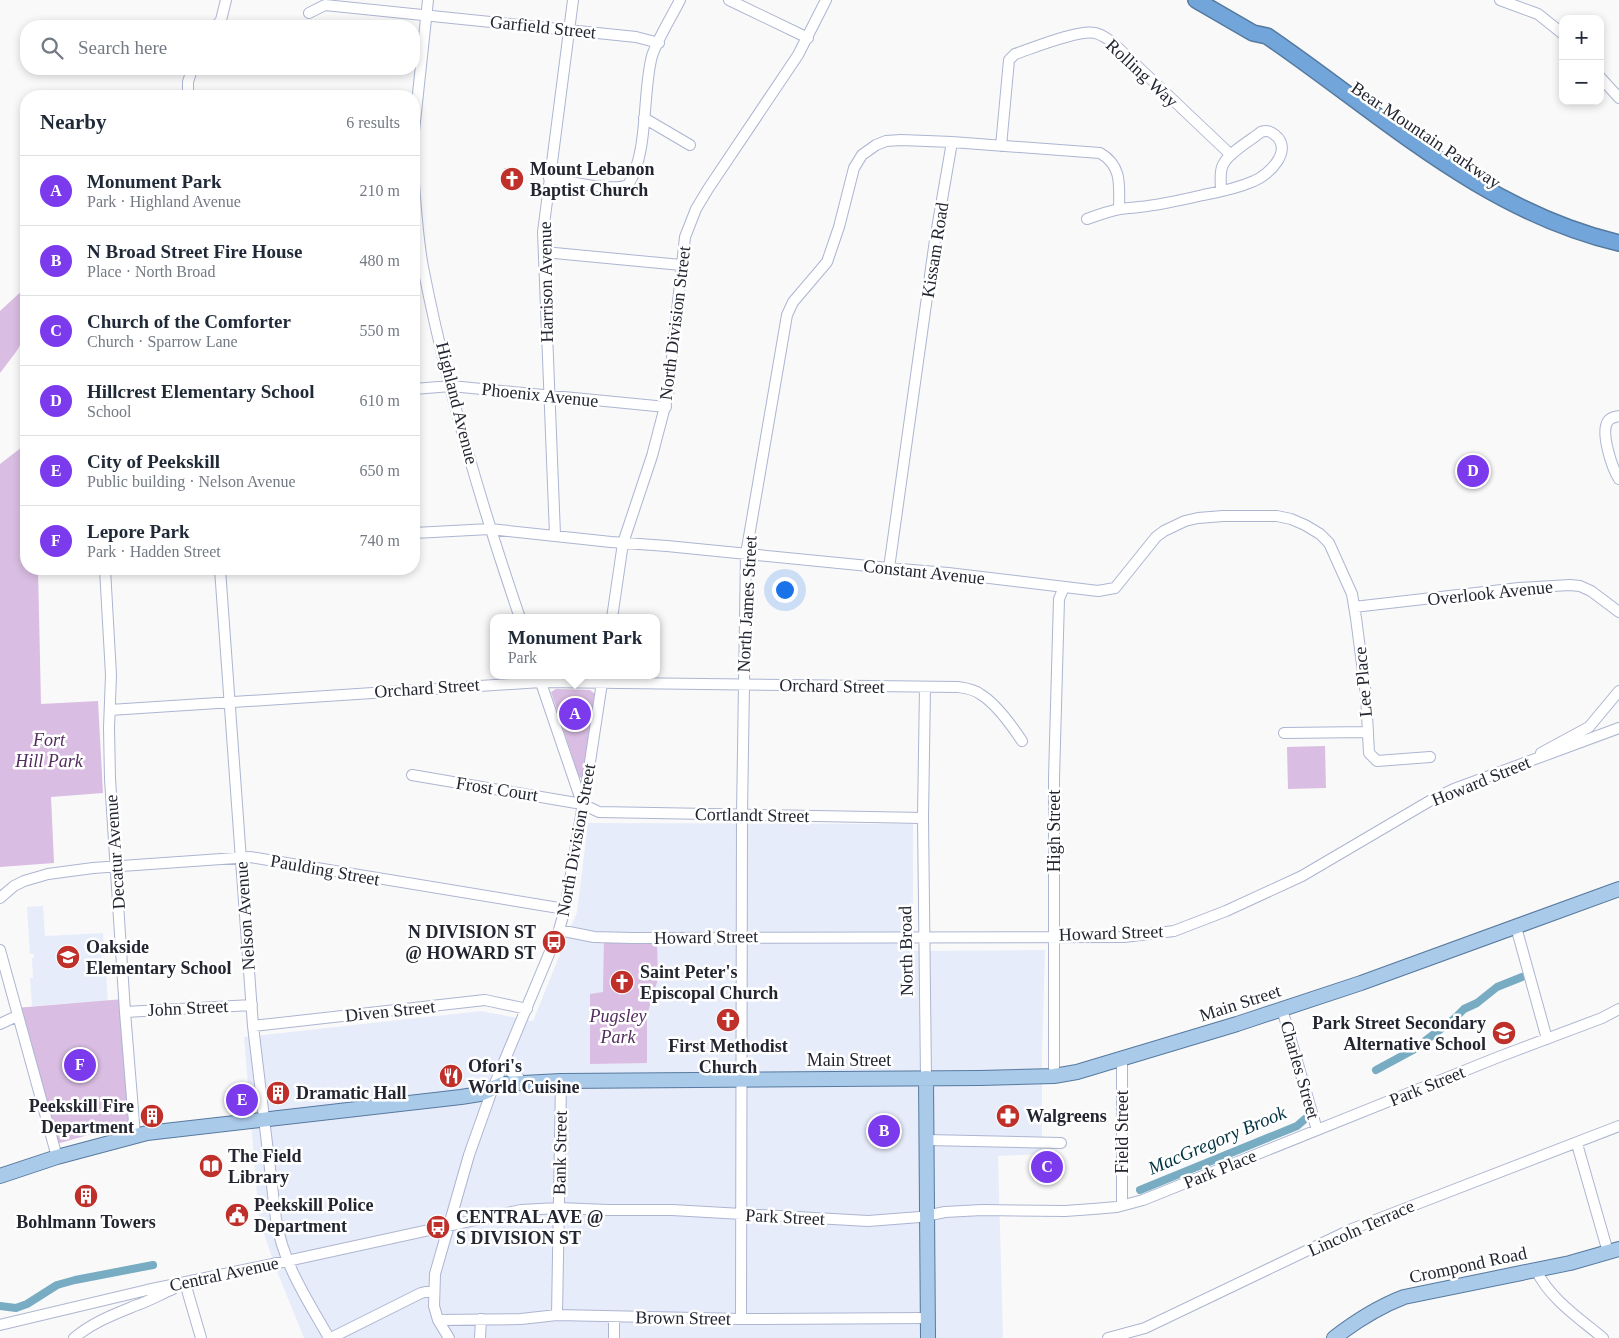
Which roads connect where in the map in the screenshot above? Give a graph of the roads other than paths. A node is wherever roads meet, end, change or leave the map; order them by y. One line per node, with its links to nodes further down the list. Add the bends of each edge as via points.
1 (226, 0): 12 (street)
2 (428, 0): 11 (street)
3 (573, 0): 13 (street, Harrison Avenue)
4 (680, 0): 17 (street)
5 (729, 0): 16 (street)
6 (826, 0): 16 (street, North Division Street)
7 (1196, 0): 15 (highway, Bear Mountain Parkway)
8 (1500, 0): 14 (street, via 1538,14)
9 (324, 2): 10 (street); 11 (street, Garfield Street)
10 (309, 13)
11 (426, 15): 13 (street, Garfield Street); 18 (street)
12 (220, 20)
13 (569, 30): 17 (street, Garfield Street, via 636,36); 30 (street, Harrison Avenue)
14 (1559, 31)
15 (1253, 33): 34 (highway, Bear Mountain Parkway, via 1267,36 1437,159 1484,189 1550,221); 36 (highway, Bear Mountain Parkway, via 1262,43 1466,189 1534,224 1580,242)
16 (808, 38): 37 (street, North Division Street, via 696,209)
17 (659, 43): 25 (street, via 652,56)
18 (420, 73)
19 (190, 75): 22 (street)
20 (420, 75): 23 (street)
21 (1604, 81): 24 (street)
22 (188, 90)
23 (418, 90)
24 (1619, 98)
25 (644, 118): 27 (street); 30 (street, via 634,176 628,185 617,187)
26 (952, 142): 28 (street); 49 (street, North James Street, via 886,141 868,149 854,168 826,262 793,302 787,315); 50 (street, Kissam Road)
27 (690, 145)
28 (1001, 146): 29 (street, Rolling Way, via 1009,60 1015,54 1078,32 1094,32 1112,42); 32 (street, via 1100,154 1108,158 1117,171)
29 (1231, 155): 31 (street, via 1222,169); 31 (street, via 1267,130 1281,142 1281,155 1264,176)
30 (549, 178): 35 (street, Harrison Avenue)
31 (1221, 191): 32 (street)
32 (1119, 209): 33 (street)
33 (1087, 219)
34 (1619, 243)
35 (544, 252): 37 (street); 41 (street, Harrison Avenue)
36 (1619, 252)
37 (681, 265): 42 (street, North Division Street)
38 (420, 274): 39 (street, Highland Avenue)
39 (451, 386): 40 (street, Phoenix Avenue); 41 (street, Phoenix Avenue); 45 (street, Highland Avenue)
40 (420, 389)
41 (549, 396): 42 (street, Phoenix Avenue); 47 (street, Harrison Avenue)
42 (666, 407): 48 (street, North Division Street)
43 (1616, 416): 44 (street, via 1608,421 1606,441)
44 (1619, 479)
45 (490, 529): 46 (street, Constant Avenue); 47 (street, Constant Avenue); 56 (street, Highland Avenue)
46 (420, 533)
47 (555, 535): 48 (street, Constant Avenue)
48 (623, 543): 49 (street, Constant Avenue); 57 (street, North Division Street)
49 (746, 554): 50 (street, Constant Avenue); 61 (street, North James Street)
50 (889, 568): 53 (street, Constant Avenue)
51 (105, 575): 65 (street, Decatur Avenue)
52 (220, 575): 64 (street, Nelson Avenue)
53 (1064, 587): 54 (street, Constant Avenue, via 1098,591 1115,588 1156,538 1185,521 1223,516 1277,516 1305,525 1329,543 1352,594); 84 (street, High Street, via 1060,599 1054,778)
54 (1354, 607): 55 (street, Overlook Avenue, via 1570,585 1591,591); 67 (street, Lee Place, via 1366,695)
55 (1619, 612)
56 (519, 614)
57 (613, 614)
58 (527, 679): 64 (street, Orchard Street)
59 (540, 679): 73 (street)
60 (602, 679): 61 (street, Orchard Street); 73 (street, North Division Street)
61 (743, 685): 62 (street, Orchard Street); 74 (street, North James Street)
62 (925, 688): 69 (street, Orchard Street, via 958,687 980,693); 75 (street, North Broad)
63 (1619, 691): 71 (street, via 1589,726)
64 (229, 702): 65 (street, Orchard Street); 76 (street, Nelson Avenue)
65 (110, 710): 77 (street, Decatur Avenue, via 110,780)
66 (1619, 728): 71 (street, Howard Street)
67 (1367, 732): 68 (street); 70 (street, Lee Place, via 1369,753 1377,761)
68 (1284, 733)
69 (1022, 741)
70 (1430, 757)
71 (1524, 763): 84 (street, Howard Street, via 1432,799 1302,876 1184,928 1124,937)
72 (412, 775): 73 (street, Frost Court)
73 (582, 804): 74 (street, Cortlandt Street, via 599,812); 80 (street, North Division Street)
74 (742, 815): 75 (street, Cortlandt Street); 85 (street, North James Street)
75 (923, 818): 83 (street, North Broad)
76 (240, 857): 77 (street, Paulding Street); 80 (street, Paulding Street); 87 (street, Nelson Avenue)
77 (116, 867): 79 (street, Paulding Street, via 48,874 14,886); 91 (street, Decatur Avenue)
78 (1619, 891): 81 (main road, Main Street)
79 (0, 898)
80 (565, 909): 82 (street, North Division Street)
81 (1516, 927): 89 (main road, Main Street); 95 (street)
82 (559, 930): 85 (street, Howard Street, via 594,937); 88 (street, North Division Street)
83 (924, 936): 84 (street, Howard Street); 85 (street, Howard Street); 99 (street, North Broad)
84 (1055, 936): 98 (street, High Street)
85 (742, 937): 100 (street, North James Street)
86 (0, 950): 92 (street)
87 (252, 1005): 91 (street, John Street); 94 (street, Nelson Avenue)
88 (527, 1009): 94 (street, Diven Street, via 485,1000); 97 (street, North Division Street)
89 (1282, 1009): 96 (main road, Main Street); 106 (street, Charles Street)
90 (1619, 1009): 95 (street, Park Street)
91 (125, 1012): 107 (street, Decatur Avenue)
92 (17, 1016): 93 (street); 111 (street)
93 (0, 1024)
94 (253, 1026): 104 (street, Nelson Avenue)
95 (1547, 1039): 106 (street, Park Street)
96 (1122, 1058): 98 (main road, Main Street); 113 (street, Field Street)
97 (505, 1060): 102 (street); 103 (street, North Division Street)
98 (1054, 1076): 99 (main road, Main Street)
99 (926, 1078): 100 (main road, Main Street); 108 (main road, North Broad)
100 (742, 1079): 101 (main road, Main Street); 115 (street, North James Street)
101 (561, 1081): 102 (main road, Main Street); 114 (street, Bank Street)
102 (522, 1083): 103 (main road, Main Street, via 503,1084)
103 (492, 1089): 104 (main road, Main Street, via 461,1097); 117 (street, North Division Street)
104 (264, 1119): 107 (main road, Main Street); 119 (street, Nelson Avenue, via 278,1234)
105 (1619, 1126): 110 (street, Lincoln Terrace)
106 (1318, 1130): 113 (street, Park Place, via 1143,1200)
107 (135, 1135): 111 (main road, Main Street)
108 (927, 1140): 109 (street); 116 (main road, North Broad)
109 (1061, 1143)
110 (1577, 1144): 118 (street); 138 (street, Lincoln Terrace, via 1352,1229 1145,1328)
111 (57, 1156): 112 (main road, Main Street)
112 (0, 1176)
113 (1122, 1205): 116 (street, Park Street, via 1065,1211 982,1210)
114 (559, 1208): 115 (street, Park Street); 117 (street, Park Street, via 521,1210); 123 (street, Bank Street)
115 (742, 1215): 116 (street, Park Street, via 868,1221); 127 (street, North James Street)
116 (927, 1215): 125 (main road, North Broad)
117 (449, 1225): 119 (street, Central Avenue); 122 (street, North Division Street, via 435,1274)
118 (1614, 1250): 120 (main road, Crompond Road)
119 (287, 1261): 121 (street, Central Avenue); 132 (street, Nelson Avenue)
120 (1536, 1270): 139 (main road, Crompond Road, via 1404,1297 1363,1316); 140 (street, via 1556,1298)
121 (185, 1283): 129 (street, Central Avenue); 130 (street, via 108,1316); 131 (street)
122 (434, 1290): 128 (street, North Division Street); 132 (street, via 421,1293)
123 (557, 1315): 124 (street, Brown Street); 126 (street, Brown Street)
124 (614, 1317): 127 (street, Brown Street); 135 (street)
125 (928, 1318): 127 (street, Brown Street); 136 (main road, North Broad)
126 (481, 1319): 128 (street, Brown Street); 134 (street)
127 (742, 1319)
128 (438, 1320): 133 (street, North Division Street)
129 (0, 1325)
130 (74, 1338)
131 (201, 1338)
132 (330, 1338)
133 (448, 1338)
134 (480, 1338)
135 (614, 1338)
136 (928, 1338): 137 (street)
137 (933, 1338)
138 (1108, 1338)
139 (1334, 1338)
140 (1603, 1338)

